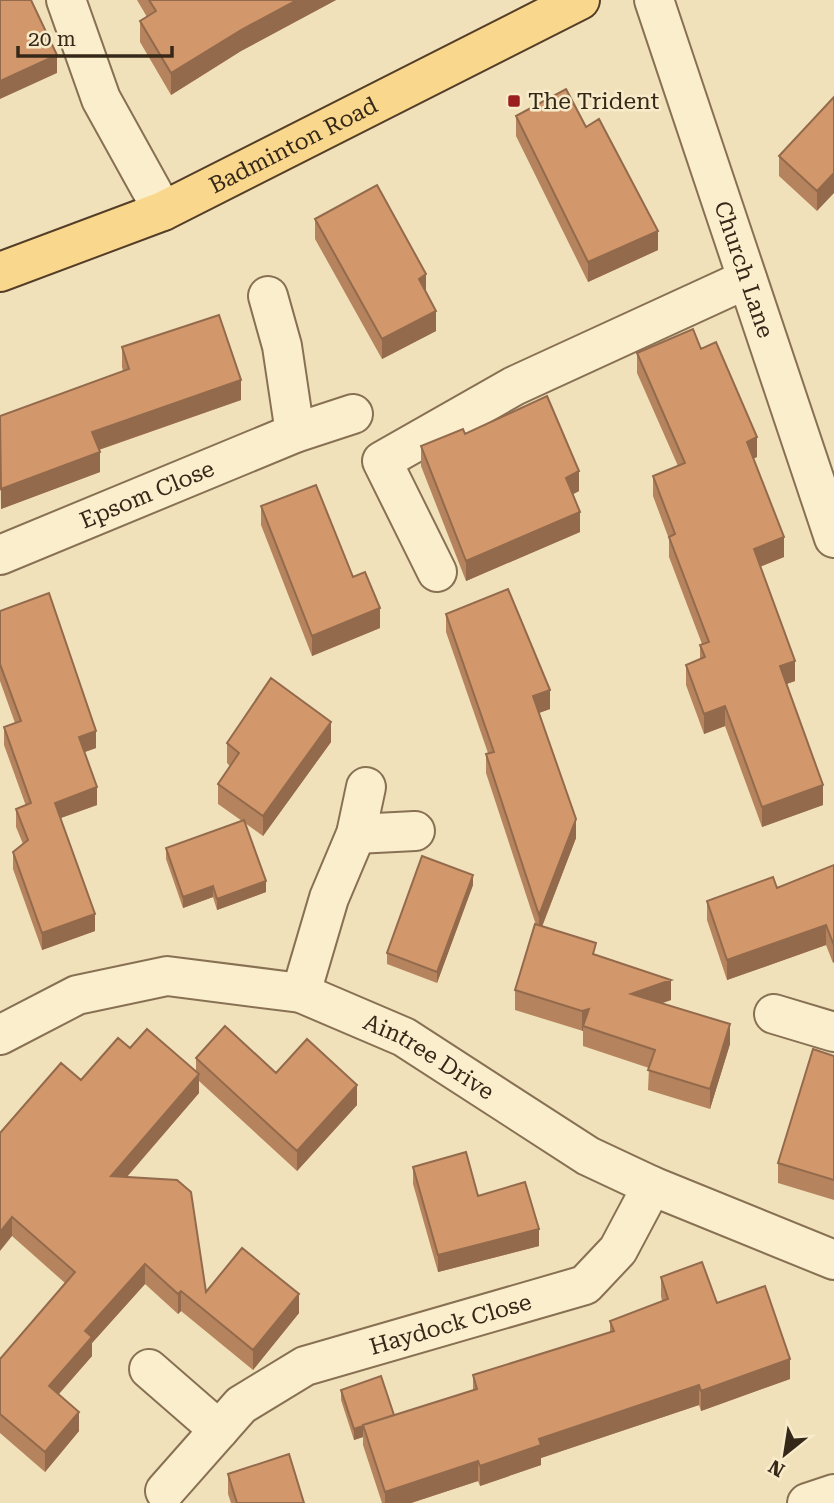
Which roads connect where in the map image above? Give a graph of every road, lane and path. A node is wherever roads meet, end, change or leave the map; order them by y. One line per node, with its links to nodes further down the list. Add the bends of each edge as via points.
1 (66, 0): 4 (street, via 102,99)
2 (654, 0): 6 (street, Church Lane)
3 (557, 5): 4 (main road, Badminton Road)
4 (163, 211): 5 (main road, Badminton Road)
5 (0, 272)
6 (747, 279): 10 (street, Church Lane); 12 (street, via 514,386 382,461)
7 (268, 296): 9 (street, via 282,346)
8 (354, 414): 9 (street, Epsom Close)
9 (295, 433): 11 (street, Epsom Close)
10 (834, 538)
11 (0, 555)
12 (437, 572)
13 (366, 787): 15 (street)
14 (415, 831): 15 (street)
15 (356, 834): 16 (street, via 329,898)
16 (301, 993): 19 (street, Aintree Drive, via 167,976 77,995); 20 (street, Aintree Drive, via 404,1037 588,1156)
17 (774, 1014): 18 (street)
18 (834, 1032)
19 (0, 1035)
20 (652, 1186): 21 (street, Aintree Drive); 23 (street, Haydock Close, via 618,1250 585,1285 305,1366 241,1405)
21 (834, 1260)
22 (149, 1369): 23 (street)
23 (219, 1430): 24 (street, Haydock Close)
24 (165, 1491)
25 (834, 1494): 26 (street)
26 (807, 1503)

